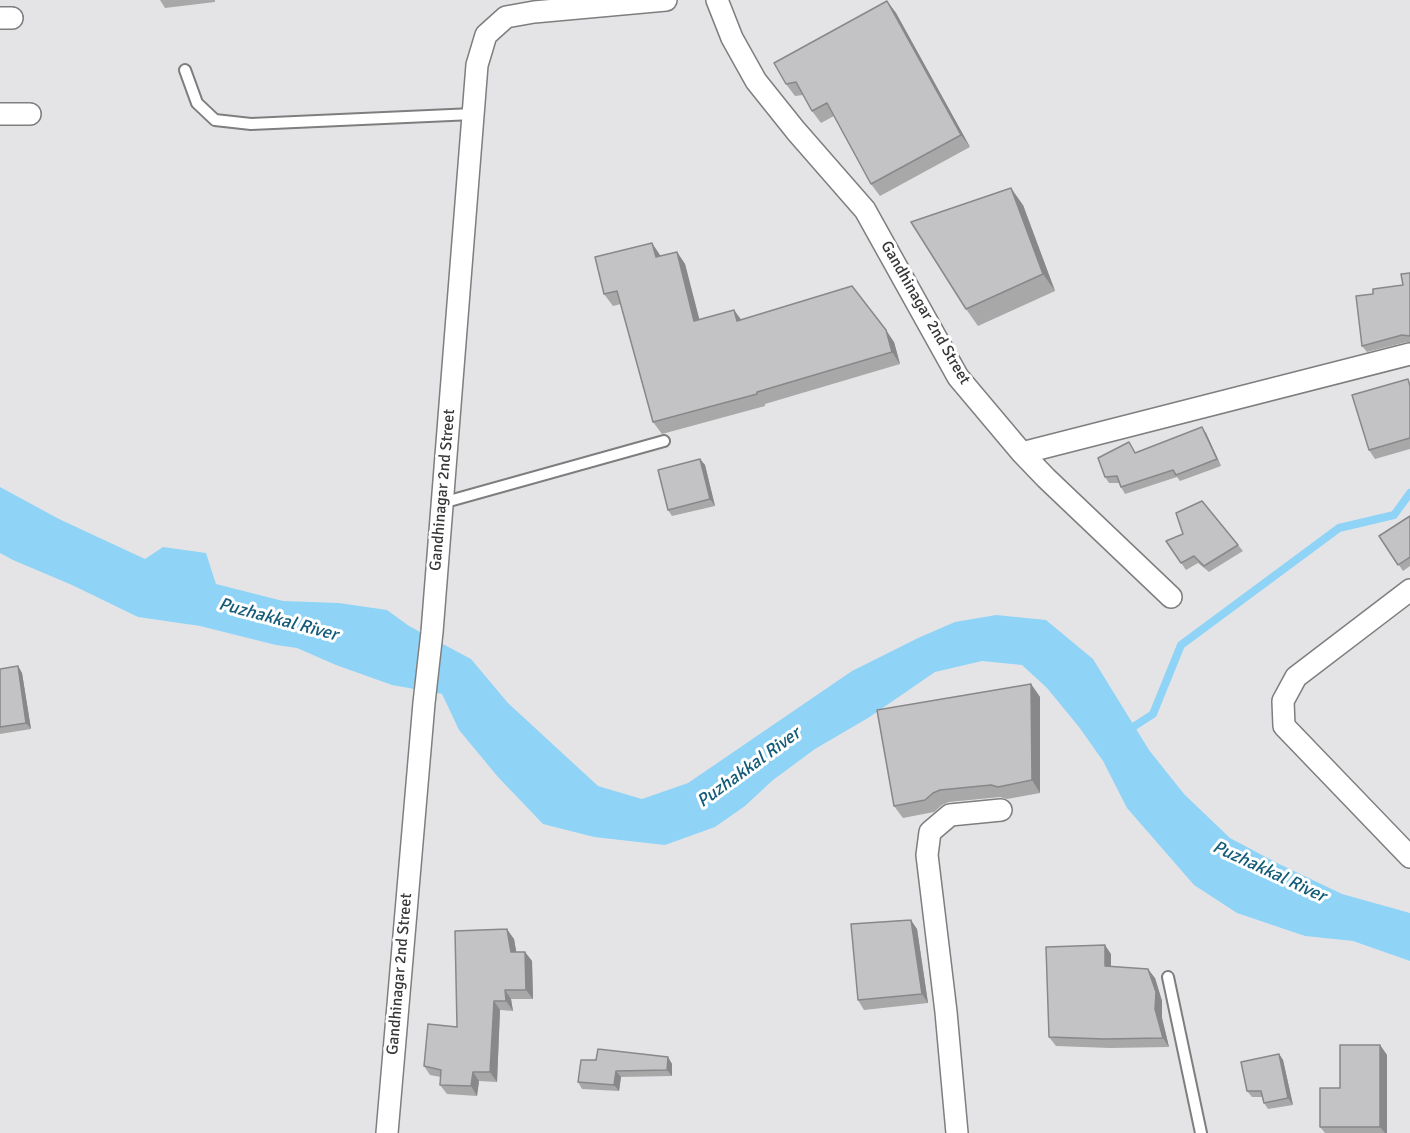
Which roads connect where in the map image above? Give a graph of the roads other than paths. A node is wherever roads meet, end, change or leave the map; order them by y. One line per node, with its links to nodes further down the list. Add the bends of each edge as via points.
1 (666, 0): 6 (street, Gandhinagar 2nd Street, via 506,17 486,35 477,65)
2 (717, 0): 9 (street, Gandhinagar 2nd Street, via 756,81 865,210 958,377)
3 (185, 70): 6 (lane, via 197,103 215,120 251,124)
4 (0, 114): 5 (street)
5 (30, 114)
6 (473, 114): 10 (street, Gandhinagar 2nd Street)
7 (1410, 354): 9 (street)
8 (664, 441): 10 (lane)
9 (1022, 453): 12 (street, Gandhinagar 2nd Street)
10 (442, 503): 16 (street, Gandhinagar 2nd Street)
11 (1410, 590): 14 (street, via 1296,677 1283,701 1284,726)
12 (1171, 597)
13 (1001, 810): 17 (street, via 950,815 930,832 927,855)
14 (1410, 857)
15 (1168, 977): 18 (lane)
16 (387, 1133)
17 (957, 1133)
18 (1201, 1133)

